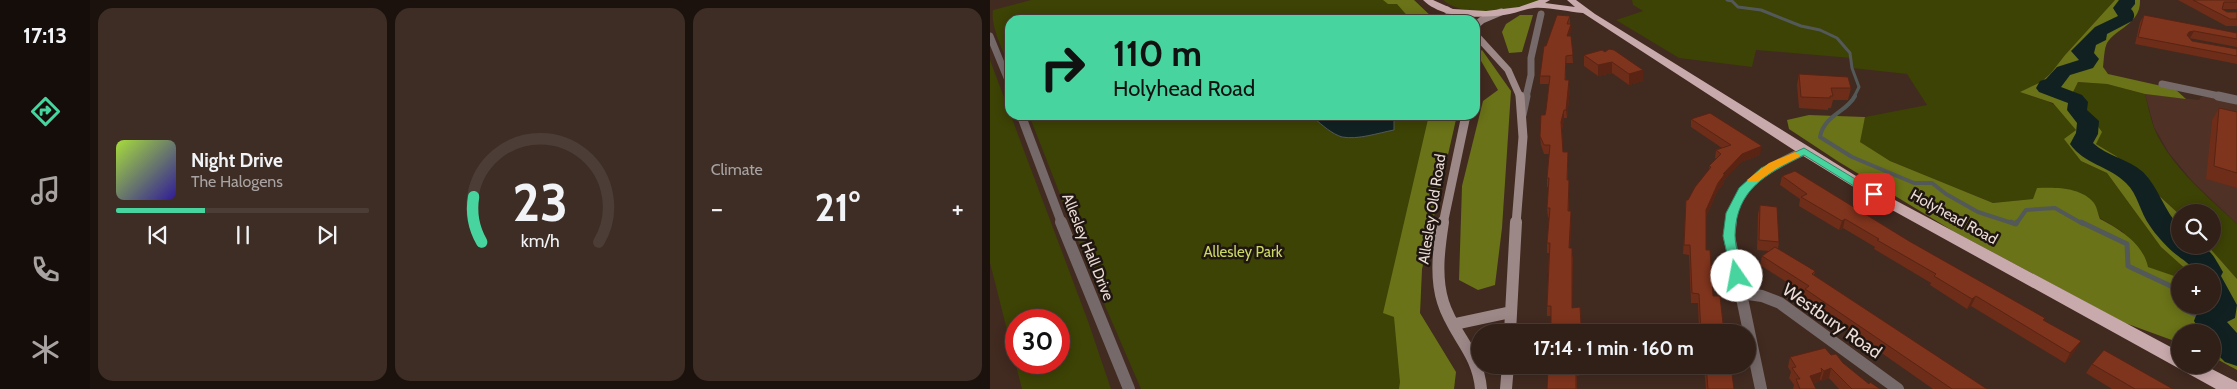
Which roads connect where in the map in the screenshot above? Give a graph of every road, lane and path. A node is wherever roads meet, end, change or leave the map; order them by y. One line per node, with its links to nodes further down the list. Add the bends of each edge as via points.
1 (1427, 0): 5 (highway)
2 (1546, 0): 4 (highway)
3 (1571, 0): 8 (highway, Holyhead Road)
4 (1531, 7): 6 (highway); 8 (highway, Holyhead Road, via 1558,6)
5 (1447, 10): 6 (highway); 9 (main road)
6 (1501, 12): 10 (main road)
7 (1541, 14): 16 (street)
8 (1590, 14): 19 (highway, Holyhead Road)
9 (1452, 15)
10 (1480, 22)
11 (990, 36): 13 (street)
12 (1480, 39): 16 (main road, via 1510,72 1517,85)
13 (1005, 73)
14 (2162, 84): 15 (street, via 2191,94)
15 (2237, 100)
16 (1522, 115): 21 (main road)
17 (1023, 120): 27 (street, Allesley Hall Drive)
18 (1465, 120): 22 (main road, Allesley Old Road, via 1437,266 1442,302)
19 (1804, 151): 20 (street, via 1764,170 1745,188 1735,204 1729,236); 24 (highway, Holyhead Road, via 1929,225)
20 (1741, 293): 30 (street); 31 (street, Westbury Road, via 1780,303)
21 (1511, 312): 22 (main road); 23 (main road)
22 (1455, 324): 28 (main road, Allesley Old Road, via 1479,369)
23 (1510, 324)
24 (2171, 356)
25 (1507, 374): 29 (main road)
26 (2204, 374): 32 (highway)
27 (1129, 389)
28 (1481, 389)
29 (1506, 389)
30 (1761, 389)
31 (1898, 389)
32 (2232, 389)

